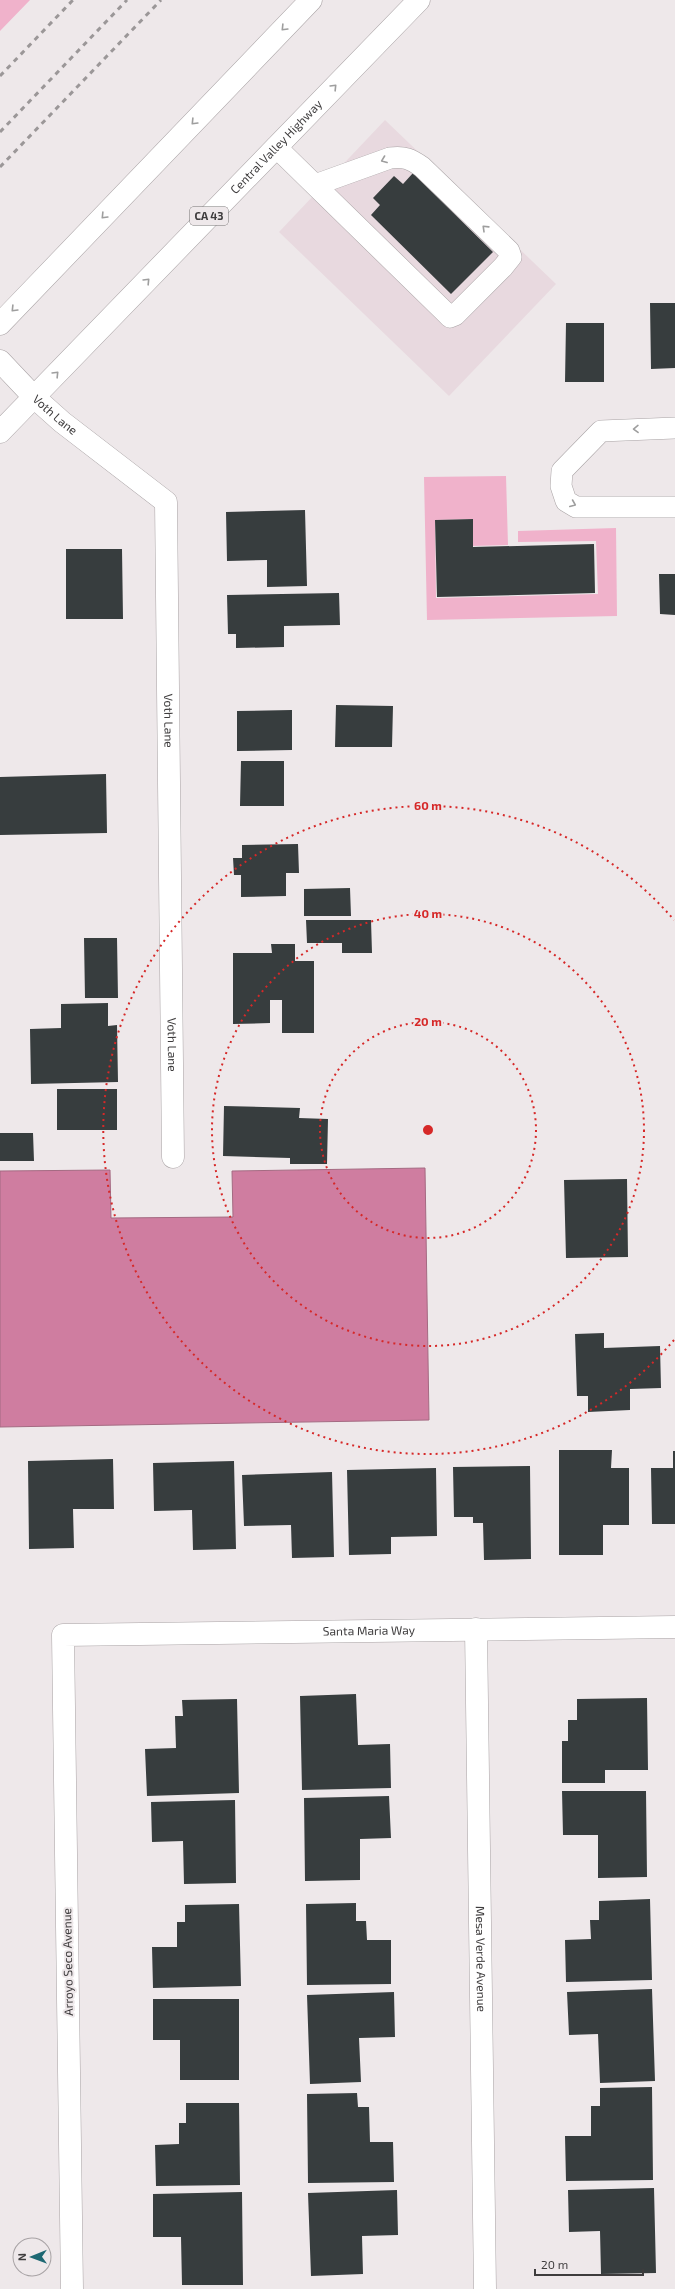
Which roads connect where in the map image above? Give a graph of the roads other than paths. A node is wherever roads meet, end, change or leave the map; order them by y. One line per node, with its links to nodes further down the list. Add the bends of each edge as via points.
1 (311, 0): 5 (street, one-way to 5)
2 (419, 0): 3 (street, Central Valley Highway / CA 43, one-way to 2)
3 (276, 147): 4 (lane); 7 (street, Central Valley Highway / CA 43, one-way to 3)
4 (315, 185): 4 (lane, one-way to 4, via 450,317 504,267 510,257 509,251 411,159 401,156 390,158)
5 (0, 324)
6 (0, 361): 7 (street, Voth Lane)
7 (34, 397): 9 (street, Central Valley Highway / CA 43); 11 (street, Voth Lane, via 62,422 166,502)
8 (675, 428): 10 (lane, one-way to 10, via 601,431 562,471 561,486 566,501 576,507)
9 (0, 432)
10 (675, 507)
11 (173, 1157)
12 (675, 1626): 13 (street, Santa Maria Way)
13 (476, 1629): 14 (street, Santa Maria Way); 16 (street, Mesa Verde Avenue)
14 (63, 1635): 15 (street, Arroyo Seco Avenue)
15 (72, 2289)
16 (485, 2289)

